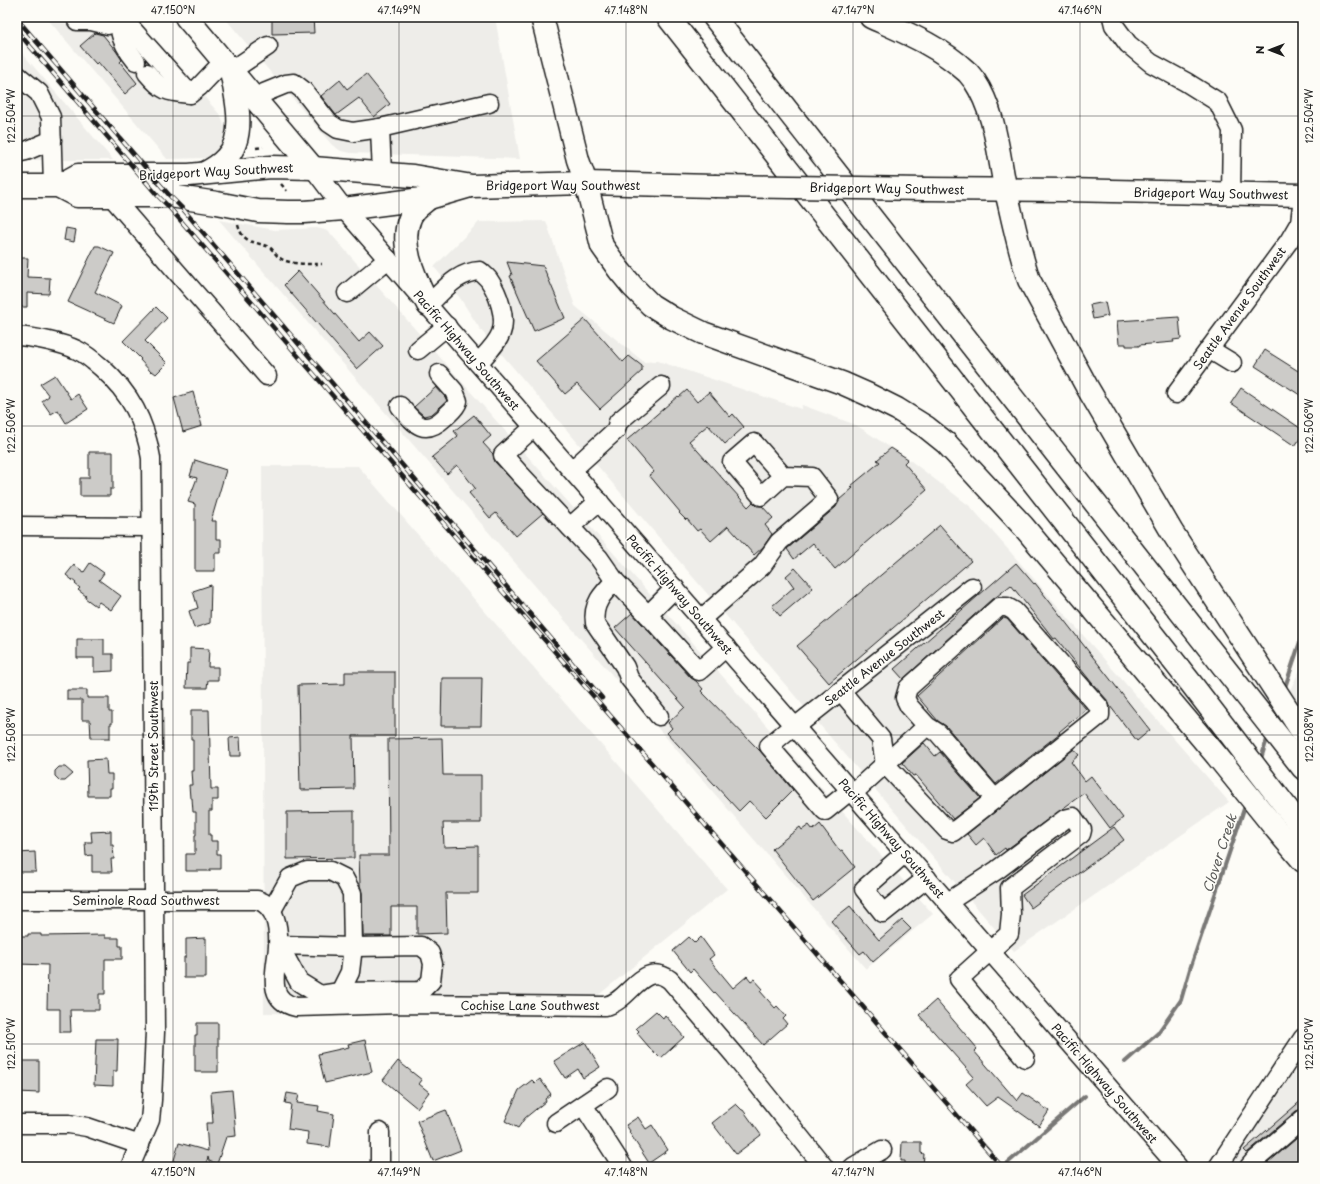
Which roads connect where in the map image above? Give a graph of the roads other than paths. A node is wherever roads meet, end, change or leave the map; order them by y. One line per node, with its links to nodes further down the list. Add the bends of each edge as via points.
1 (542, 17): 21 (main road)
2 (668, 17): 67 (main road)
3 (714, 17): 64 (main road)
4 (871, 17): 25 (main road, via 930,45 967,71 984,99 996,138)
5 (1112, 17): 26 (street, via 1114,25 1128,44 1151,63 1218,102 1232,130)
6 (124, 18): 8 (street, via 108,25); 12 (street); 12 (street, via 120,30 122,41 141,67 164,90)
7 (192, 19): 10 (main road, Pacific Highway Southwest)
8 (77, 21)
9 (268, 46): 10 (street)
10 (227, 66): 12 (street); 13 (main road, Pacific Highway Southwest); 19 (main road, via 236,99 238,122 235,141 226,158)
11 (19, 79): 16 (street, via 39,93 51,117)
12 (190, 94)
13 (254, 97): 15 (street, via 294,83 303,90 329,123 338,129 353,132); 18 (main road, Pacific Highway Southwest)
14 (489, 103): 15 (street)
15 (380, 128): 20 (street)
16 (52, 140): 17 (street); 23 (street)
17 (17, 153)
18 (313, 168): 19 (main road, Bridgeport Way Southwest, via 271,167); 20 (main road, Bridgeport Way Southwest); 29 (street, Pacific Highway Southwest)
19 (206, 173): 23 (main road, Bridgeport Way Southwest, via 78,175)
20 (382, 174): 24 (main road, Bridgeport Way Southwest)
21 (586, 184): 24 (main road, Bridgeport Way Southwest); 25 (main road, Bridgeport Way Southwest, bridge); 69 (main road, via 602,246 633,287 651,305 703,333 867,394 897,409 946,443 1028,532)
22 (17, 186): 23 (main road, Bridgeport Way Southwest)
23 (56, 186): 27 (main road, Bridgeport Way Southwest, via 77,196)
24 (433, 189): 29 (main road, Bridgeport Way Southwest); 33 (main road, via 412,214 406,231 412,270)
25 (1006, 189): 26 (main road, Bridgeport Way Southwest); 62 (main road, via 1029,280 1079,374 1172,532)
26 (1231, 193): 28 (main road, Bridgeport Way Southwest)
27 (111, 196): 29 (main road, Bridgeport Way Southwest, via 170,196 258,211 304,212); 41 (street)
28 (1303, 196): 30 (street, Seattle Avenue Southwest)
29 (344, 209): 31 (street, Pacific Highway Southwest)
30 (1296, 242): 36 (street, Seattle Avenue Southwest)
31 (388, 259): 32 (street); 33 (street, Pacific Highway Southwest)
32 (347, 293)
33 (428, 305): 34 (street, Pacific Highway Southwest); 38 (street, via 462,275 480,272 489,279 498,298 503,326 500,335)
34 (447, 326): 37 (street); 38 (street, Pacific Highway Southwest)
35 (17, 336): 50 (street, 119th Street Southwest, via 50,341 76,349 111,376 132,401 149,444)
36 (1209, 349): 39 (street); 43 (street, Seattle Avenue Southwest)
37 (418, 350)
38 (478, 363): 45 (street, Pacific Highway Southwest)
39 (1232, 363)
40 (439, 374): 44 (street, via 454,391 458,401 455,408 438,424 433,427 417,425)
41 (267, 376)
42 (661, 386): 46 (street, via 618,422 610,422)
43 (1176, 394)
44 (400, 406)
45 (534, 427): 46 (street, Pacific Highway Southwest); 51 (street, via 503,455)
46 (568, 466): 48 (street, Pacific Highway Southwest)
47 (782, 476): 56 (street, via 812,477 829,499 779,542 762,566)
48 (599, 501): 51 (street); 54 (street, Pacific Highway Southwest)
49 (17, 526): 50 (street)
50 (151, 527): 74 (street, 119th Street Southwest)
51 (570, 528): 52 (street, via 599,558)
52 (615, 581): 55 (street); 59 (street, via 596,604 596,623 625,667 629,678)
53 (972, 586): 58 (street, Seattle Avenue Southwest)
54 (675, 588): 55 (street); 56 (street, Pacific Highway Southwest)
55 (648, 615): 57 (street, via 699,671)
56 (701, 619): 57 (street, Pacific Highway Southwest)
57 (726, 648): 60 (street, Pacific Highway Southwest)
58 (841, 691): 60 (street, Seattle Avenue Southwest); 63 (street, via 881,739)
59 (659, 716)
60 (794, 726): 65 (street, Pacific Highway Southwest); 65 (street, Seattle Avenue Southwest, via 769,746 825,811)
61 (927, 726): 63 (street); 66 (street, via 938,734); 66 (street, via 905,698 908,688 1000,607 1014,611 1100,708 1100,715)
62 (1303, 733)
63 (885, 764): 65 (street); 66 (street, via 947,830 954,832)
64 (1301, 766)
65 (852, 791): 68 (street, Pacific Highway Southwest)
66 (995, 799)
67 (1303, 829)
68 (905, 853): 71 (street, Pacific Highway Southwest); 71 (street, via 864,889 883,913)
69 (1303, 861)
70 (996, 870): 72 (street); 72 (street, via 1072,817 1082,830 1081,834); 75 (street)
71 (927, 878): 75 (street, Pacific Highway Southwest)
72 (1010, 888): 79 (street, via 1009,934)
73 (17, 900): 74 (street, Seminole Road Southwest)
74 (154, 900): 76 (street, Seminole Road Southwest, via 257,900 264,902); 89 (street, 119th Street Southwest, via 155,1032 152,1100 150,1120)
75 (948, 902): 79 (street, Pacific Highway Southwest)
76 (272, 910): 77 (street, Cochise Lane Southwest, via 278,929); 78 (street, via 290,878 307,871 330,871 344,878 352,893)
77 (278, 945): 78 (street); 80 (street, via 299,982 320,995); 91 (street, Cochise Lane Southwest, via 274,977 276,992 286,1003 296,1006 605,1006 618,1002 647,976 664,976 735,1056)
78 (353, 947): 80 (street, via 350,972); 80 (street, via 421,946 430,953 433,964 431,981 421,991)
79 (990, 951): 82 (street, via 959,979); 96 (street, Pacific Highway Southwest)
80 (340, 992)
81 (1303, 1038): 97 (street)
82 (1025, 1058)
83 (608, 1088): 84 (street)
84 (583, 1105): 86 (street); 94 (street)
85 (1303, 1119): 98 (street)
86 (556, 1123)
87 (17, 1124): 89 (street, via 87,1126)
88 (380, 1132): 93 (street)
89 (140, 1145): 92 (street, 119th Street Southwest)
90 (882, 1150): 95 (street)
91 (823, 1165)
92 (130, 1167)
93 (380, 1167)
94 (624, 1167)
95 (853, 1167)
96 (1178, 1167)
97 (1218, 1167)
98 (1249, 1167)

